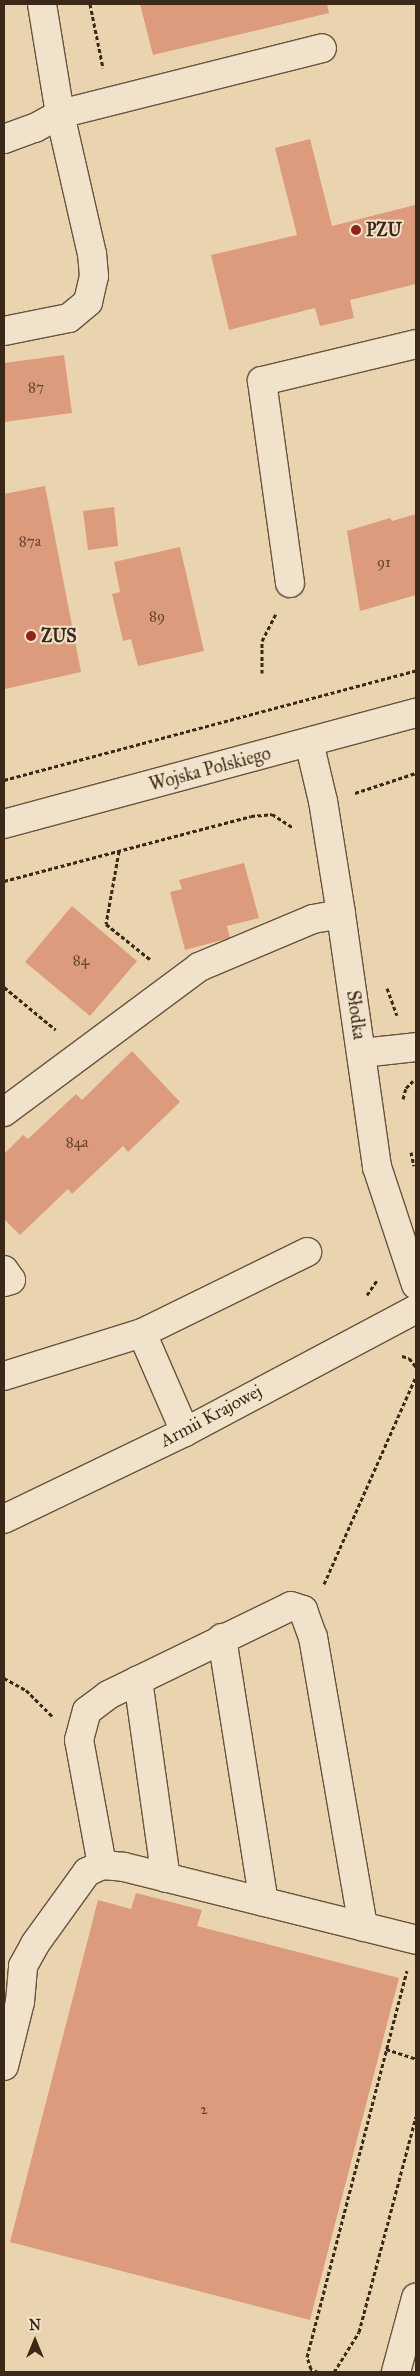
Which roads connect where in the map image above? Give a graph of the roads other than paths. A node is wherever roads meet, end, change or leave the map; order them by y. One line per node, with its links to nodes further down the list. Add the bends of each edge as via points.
1 (42, 4): 3 (street)
2 (322, 48): 3 (street)
3 (60, 114): 4 (street, via 35,128); 5 (street, via 92,254 94,276 88,302 69,318)
4 (4, 139)
5 (4, 331)
6 (416, 344): 7 (street, via 262,380)
7 (290, 583)
8 (416, 714): 9 (street, Wojska Polskiego)
9 (309, 742): 10 (street, Wojska Polskiego); 11 (street, Słodka, via 323,801)
10 (4, 824)
11 (341, 914): 13 (street, Słodka); 14 (street, via 313,919 198,967)
12 (416, 1047): 13 (street)
13 (362, 1053): 18 (street, Słodka, via 377,1167)
14 (4, 1112)
15 (307, 1252): 20 (street)
16 (4, 1270): 17 (street, via 11,1280)
17 (4, 1282)
18 (416, 1285)
19 (416, 1308): 22 (street, Armii Krajowej)
20 (142, 1333): 21 (street); 22 (street)
21 (4, 1376)
22 (185, 1432): 23 (street, Armii Krajowej)
23 (4, 1519)
24 (222, 1638): 25 (street); 28 (street); 29 (street, via 291,1606 303,1610 309,1619)
25 (138, 1680): 26 (street, via 108,1695 87,1711 81,1727 79,1740); 27 (street)
26 (102, 1865): 27 (street); 31 (street, via 87,1872)
27 (166, 1878): 28 (street)
28 (264, 1902): 29 (street)
29 (363, 1927): 30 (street)
30 (416, 1940)
31 (35, 1944): 32 (street); 33 (street, via 23,1966 20,2002)
32 (4, 1956)
33 (4, 2066)
34 (416, 2298): 35 (street)
35 (396, 2372)

